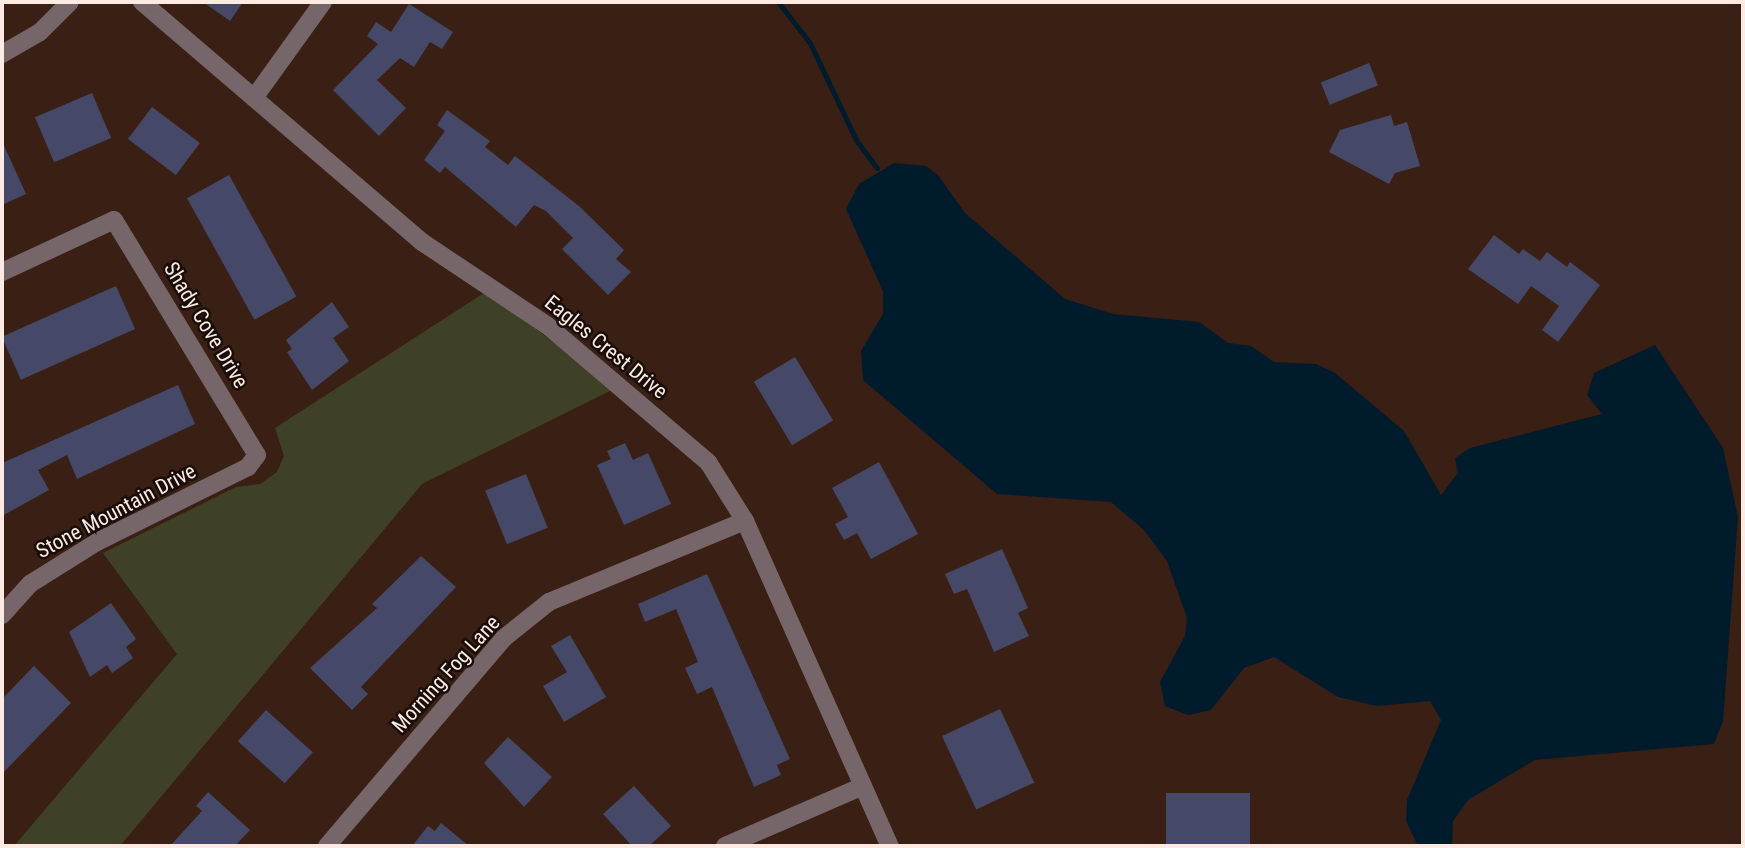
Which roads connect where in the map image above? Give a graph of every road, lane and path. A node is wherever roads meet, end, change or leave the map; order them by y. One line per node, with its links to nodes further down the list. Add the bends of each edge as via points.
1 (70, 2): 4 (street, via 40,33)
2 (142, 2): 5 (street, Eagles Crest Drive)
3 (323, 2): 5 (street)
4 (2, 54)
5 (254, 98): 8 (street, Eagles Crest Drive, via 422,242 548,326 708,462)
6 (2, 272): 7 (street, Shady Cove Drive, via 114,220)
7 (257, 454): 9 (street, Stone Mountain Drive, via 248,467 97,542 30,584)
8 (745, 521): 10 (street, Eagles Crest Drive); 11 (street, Morning Fog Lane, via 540,609 504,638)
9 (2, 615)
10 (863, 786): 12 (street); 13 (street, Eagles Crest Drive)
11 (327, 846)
12 (725, 846)
13 (890, 846)

